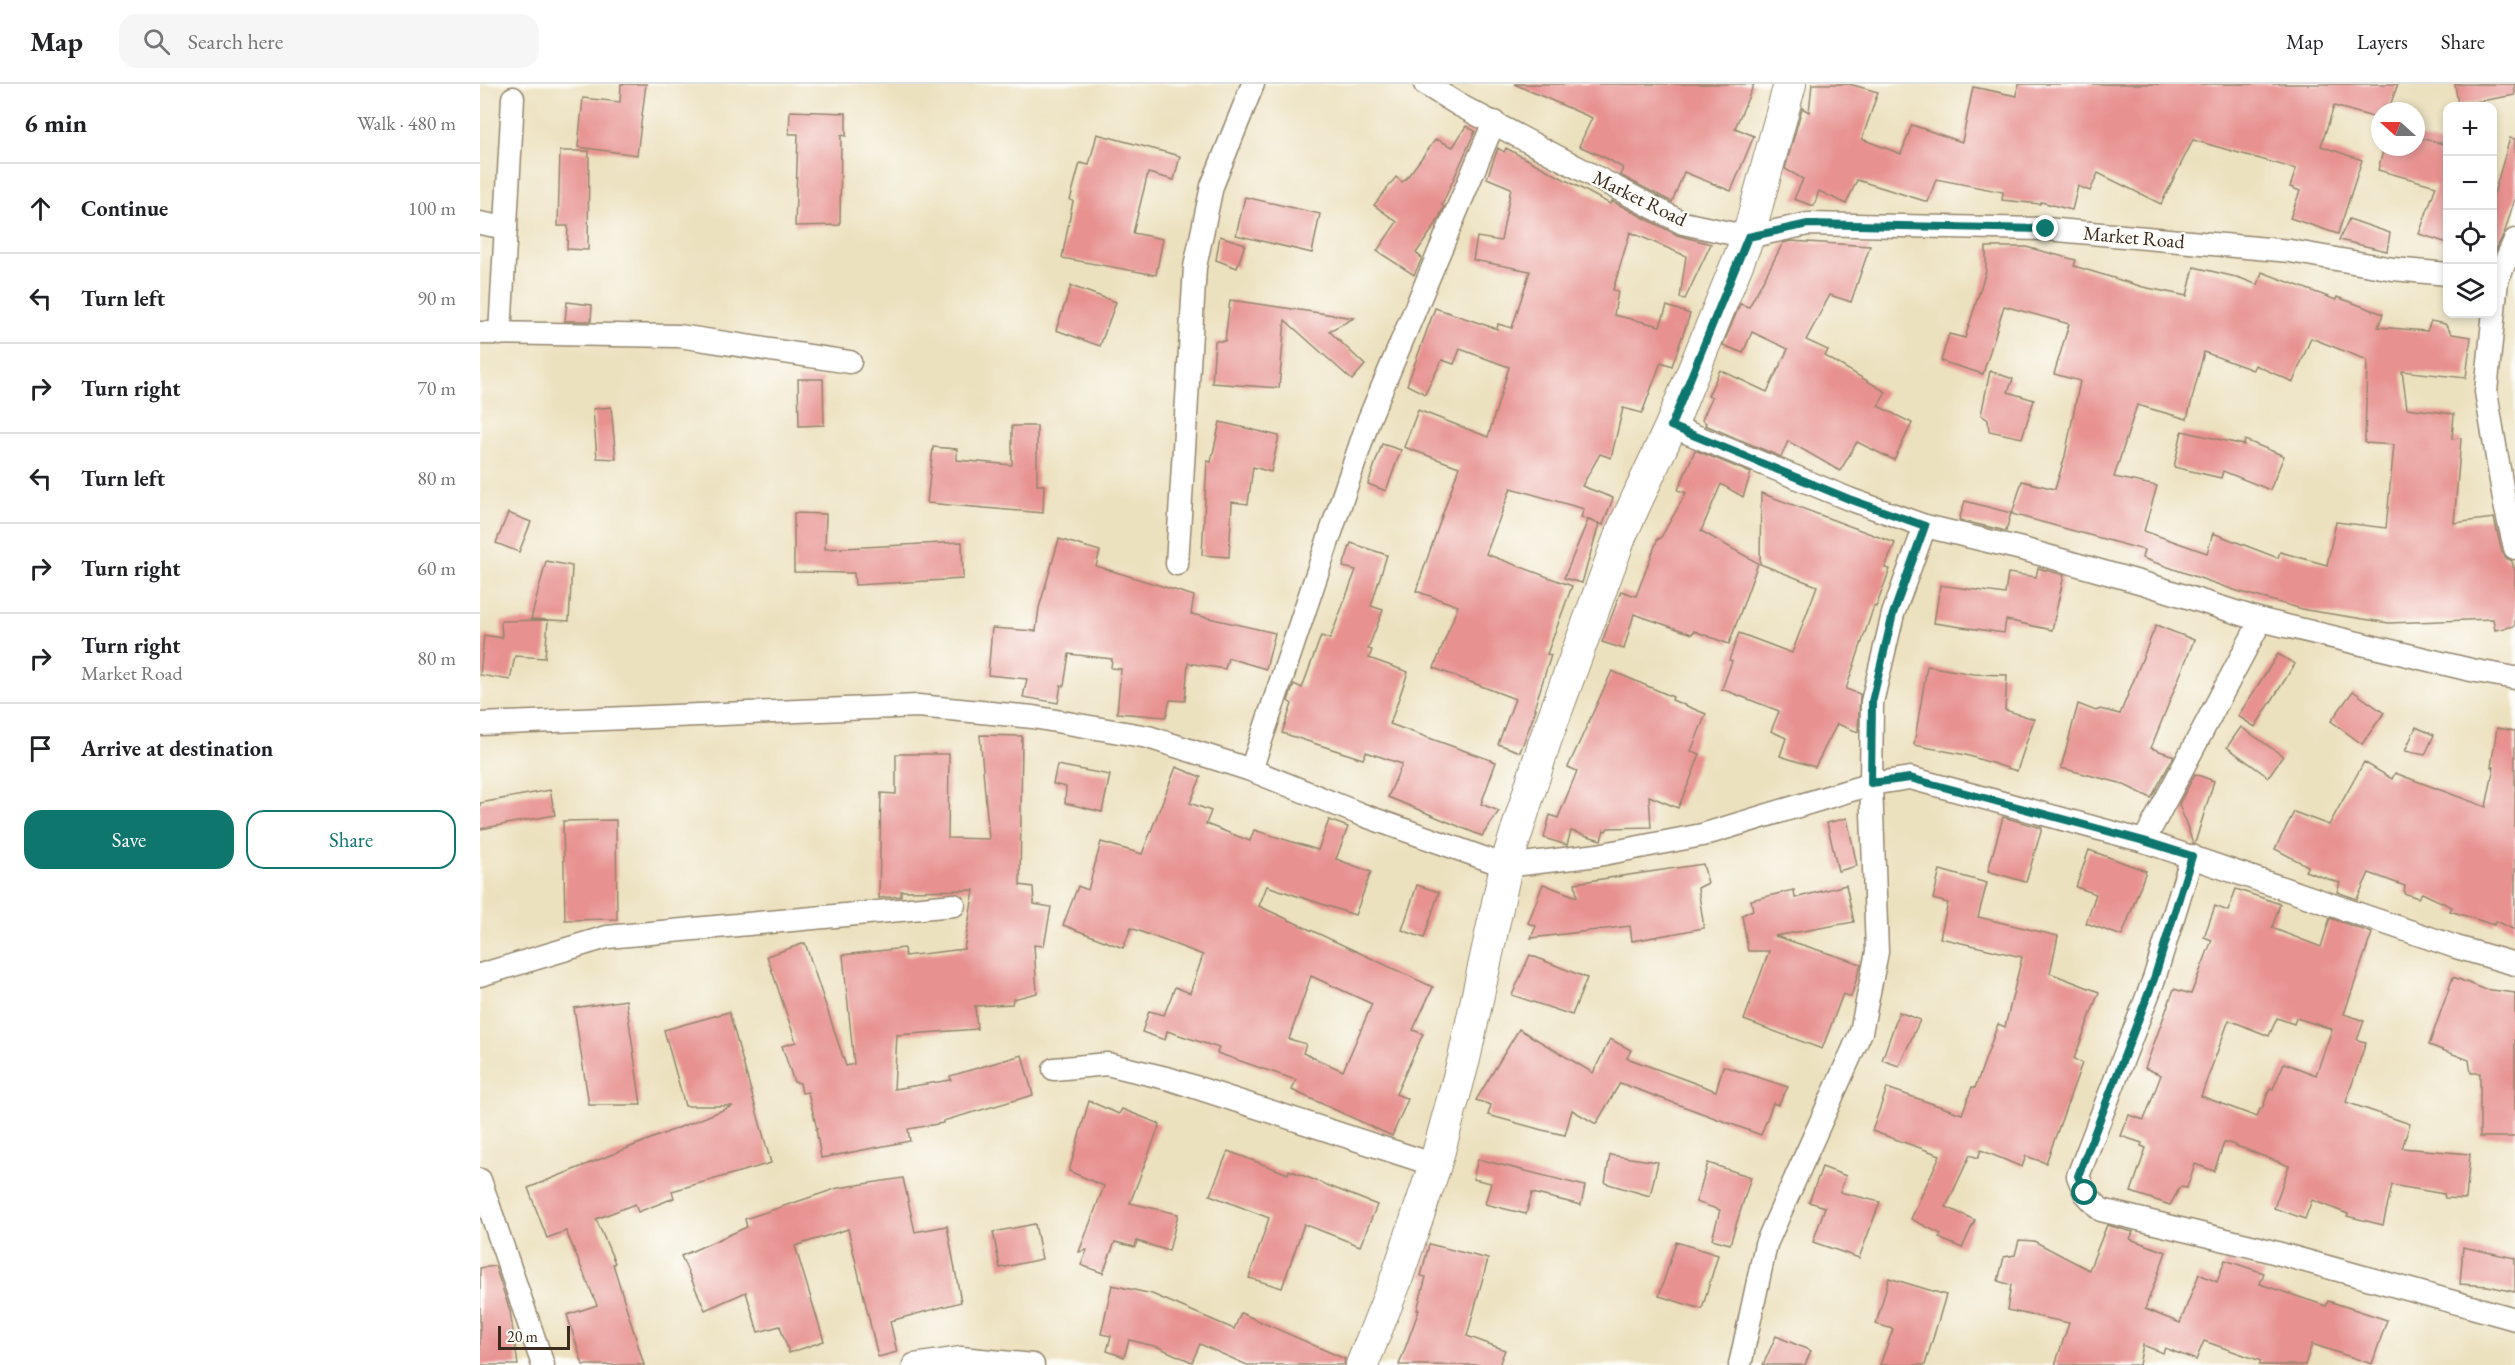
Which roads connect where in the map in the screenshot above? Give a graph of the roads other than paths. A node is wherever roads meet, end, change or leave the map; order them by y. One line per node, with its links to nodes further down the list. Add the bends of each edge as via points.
1 (1253, 84): 17 (street, via 1212,186 1195,267)
2 (1425, 84): 5 (street, Market Road)
3 (1790, 84): 8 (street)
4 (513, 98): 7 (street)
5 (1494, 122): 8 (street, Market Road, via 1683,223); 21 (street, via 1369,419)
6 (480, 223): 7 (street)
7 (506, 228): 12 (street)
8 (1748, 237): 10 (street, Market Road, via 1808,224 2046,229 2290,251); 14 (street)
9 (2515, 240): 11 (street)
10 (2443, 273)
11 (2501, 278): 16 (street, via 2486,392)
12 (490, 333): 13 (street, via 680,336)
13 (849, 362)
14 (1671, 426): 15 (street); 25 (street, via 1621,534 1545,741)
15 (1925, 526): 18 (street, via 2048,556); 22 (street, via 1893,614 1872,702)
16 (2515, 548)
17 (1177, 564)
18 (2261, 620): 19 (street); 23 (street)
19 (2515, 678)
20 (480, 724): 21 (street, via 918,706 1033,717 1148,737)
21 (1251, 771): 25 (street)
22 (1871, 783): 23 (street, via 1910,778); 25 (street, via 1702,835 1598,855); 37 (street, via 1877,952 1861,1032 1766,1244)
23 (2144, 841): 24 (street)
24 (2192, 856): 27 (street); 32 (street, via 2154,979 2078,1176 2085,1193 2101,1210 2259,1248)
25 (1506, 866): 30 (street, via 1464,1059)
26 (954, 905): 28 (street, via 607,937)
27 (2515, 964)
28 (480, 975)
29 (1054, 1069): 30 (street, via 1107,1064 1170,1079)
30 (1435, 1165): 36 (street)
31 (480, 1180): 33 (street)
32 (2515, 1319)
33 (543, 1365)
34 (914, 1365): 35 (street, via 961,1358)
35 (1033, 1365)
36 (1362, 1365)
37 (1740, 1365)

